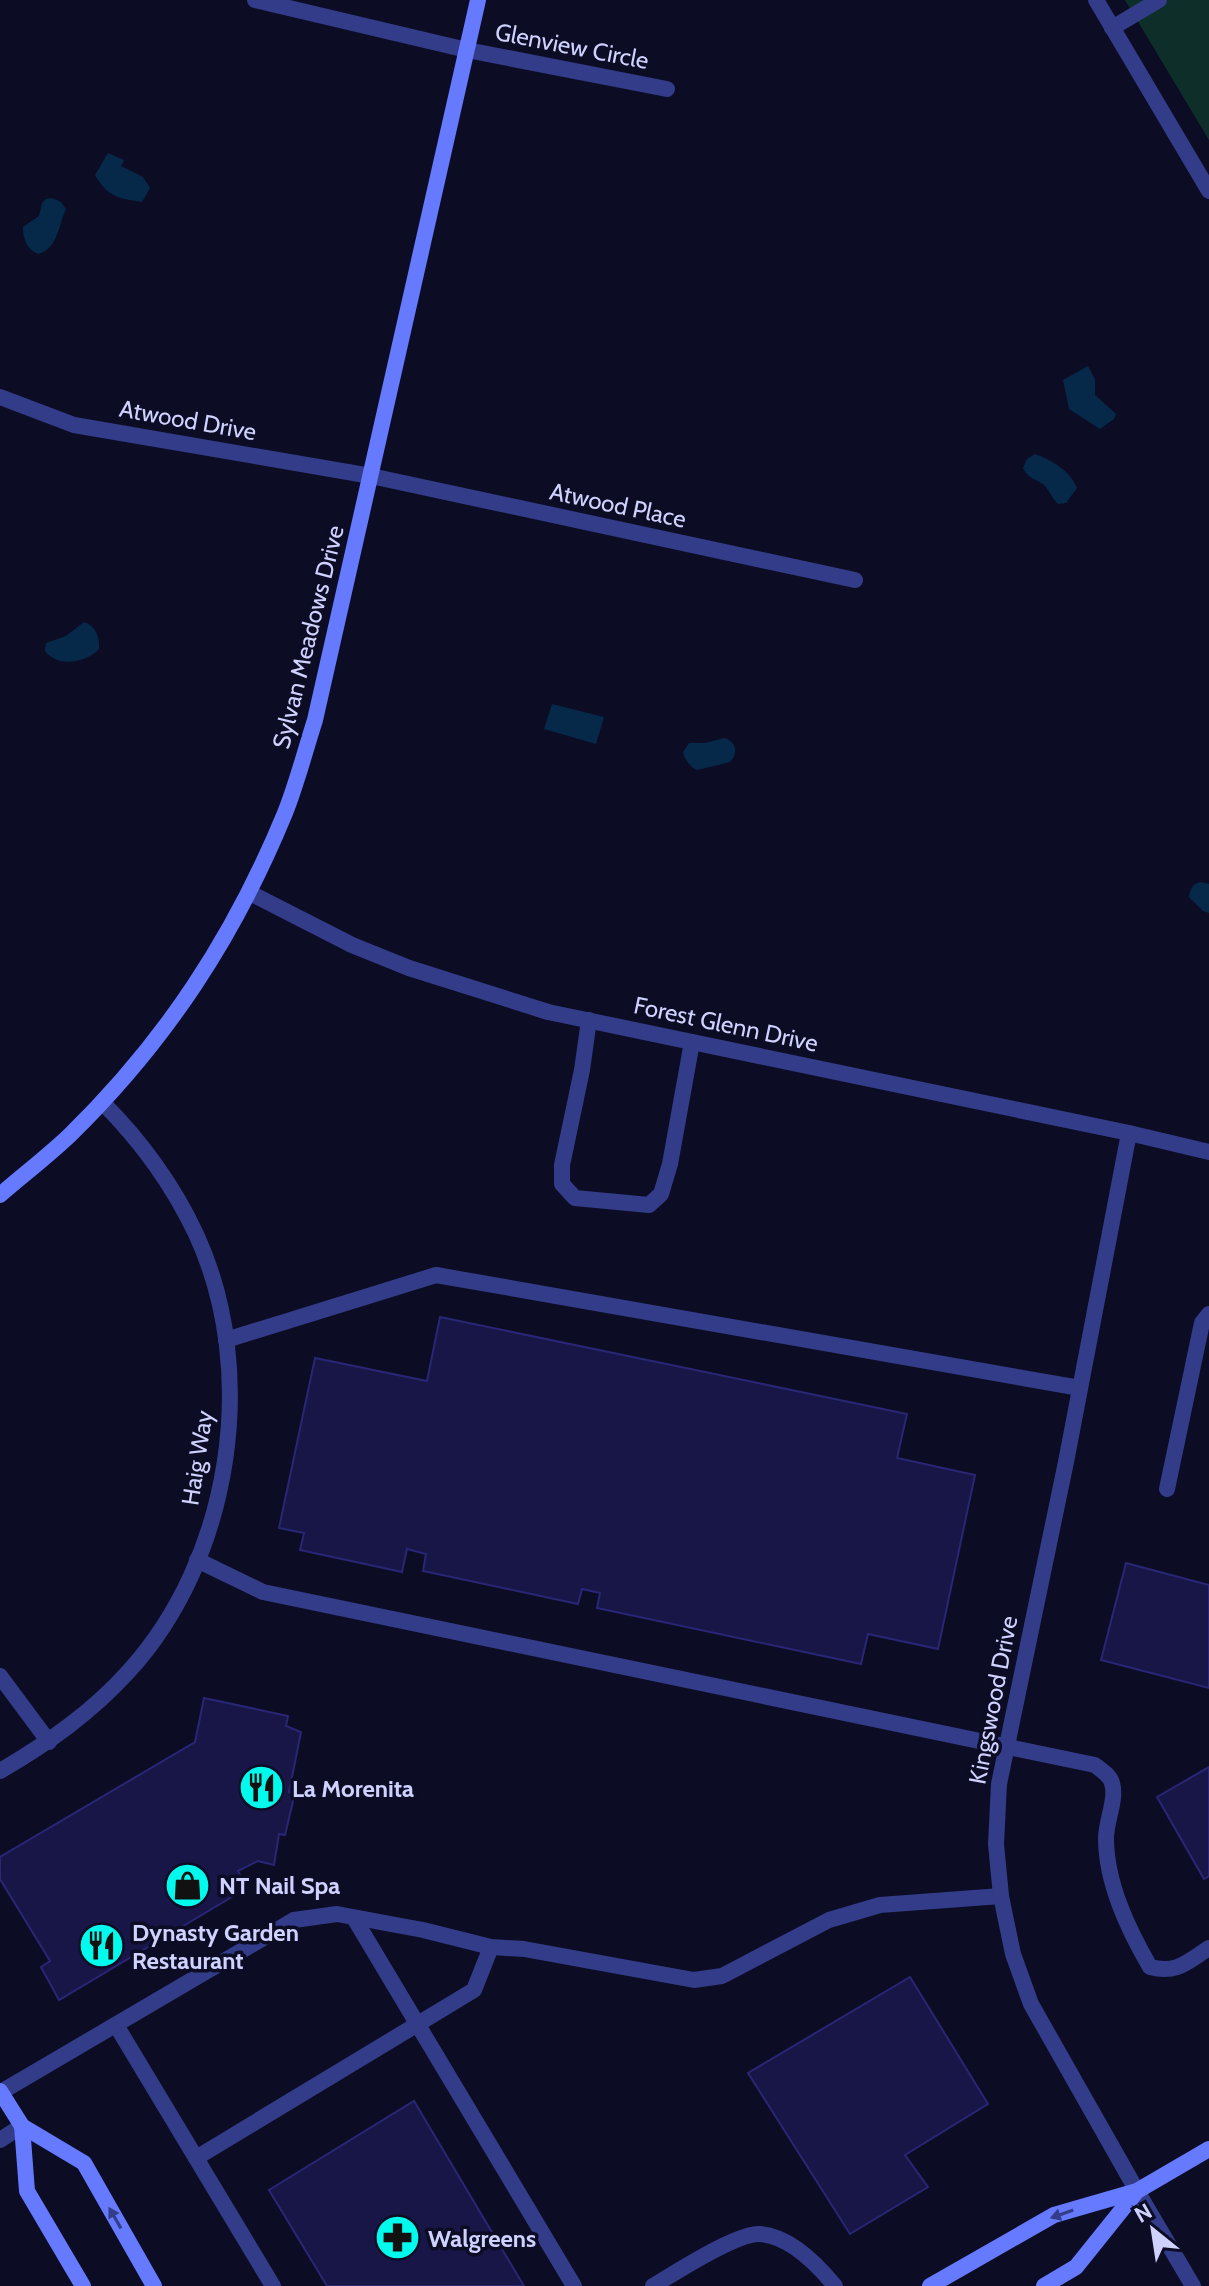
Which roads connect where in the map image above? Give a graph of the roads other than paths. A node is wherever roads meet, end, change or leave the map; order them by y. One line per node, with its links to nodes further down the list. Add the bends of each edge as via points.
1 (255, 0): 6 (street, Glenview Circle)
2 (478, 0): 6 (street, Sylvan Meadows Drive)
3 (1096, 0): 5 (street)
4 (1159, 0): 5 (street)
5 (1112, 28): 8 (street)
6 (467, 50): 7 (street, Glenview Circle); 10 (street, Sylvan Meadows Drive)
7 (667, 89)
8 (1209, 191)
9 (0, 397): 10 (street, Atwood Drive, via 74,425)
10 (371, 476): 11 (street, Atwood Place); 12 (street, Sylvan Meadows Drive, via 315,720 286,810)
11 (855, 580)
12 (250, 893): 13 (street, Forest Glenn Drive, via 409,968); 15 (street, Sylvan Meadows Drive, via 212,961 160,1036)
13 (589, 1020): 14 (street, Forest Glenn Drive); 14 (street, via 562,1165 562,1184 575,1198 649,1205 661,1194)
14 (692, 1042): 16 (street, Forest Glenn Drive)
15 (102, 1102): 18 (street, Sylvan Meadows Drive); 20 (street, Haig Way, via 166,1178 197,1236)
16 (1129, 1133): 17 (street, Forest Glenn Drive); 21 (street, Kingswood Drive)
17 (1209, 1152)
18 (0, 1195)
19 (1209, 1314): 22 (street, via 1202,1323)
20 (226, 1340): 21 (street, via 436,1275); 23 (street, Haig Way, via 226,1456 215,1512)
21 (1080, 1388): 26 (street, Kingswood Drive)
22 (1167, 1489)
23 (197, 1560): 25 (street, Haig Way, via 164,1624 130,1670); 26 (street, via 263,1592)
24 (0, 1676): 25 (street)
25 (49, 1742): 27 (street, Haig Way)
26 (1007, 1745): 28 (street, Kingswood Drive, via 996,1844); 31 (street, via 1095,1765 1111,1778 1106,1838 1111,1877 1150,1967 1179,1967)
27 (0, 1771)
28 (1001, 1896): 30 (street, via 880,1905 829,1920 722,1976 694,1980); 39 (street, Kingswood Drive, via 1031,2004)
29 (354, 1918): 30 (street); 32 (street); 33 (street, via 337,1914 294,1920)
30 (491, 1947): 32 (street, via 474,1990)
31 (1209, 1948)
32 (419, 2023): 38 (street); 43 (street)
33 (116, 2025): 34 (street); 38 (street)
34 (0, 2092): 35 (street)
35 (22, 2126): 36 (street); 40 (street, via 27,2191); 41 (street, one-way to 35, via 84,2163)
36 (0, 2140)
37 (1209, 2149): 39 (street)
38 (196, 2158): 42 (street)
39 (1137, 2191): 46 (street, one-way to 46, via 1054,2215); 47 (street, via 1076,2267); 48 (street, Kingswood Drive)
40 (83, 2286)
41 (154, 2286)
42 (273, 2286)
43 (574, 2286)
44 (653, 2286): 45 (street, via 723,2245 757,2234 782,2238)
45 (835, 2286)
46 (930, 2286)
47 (1044, 2286)
48 (1193, 2286)

